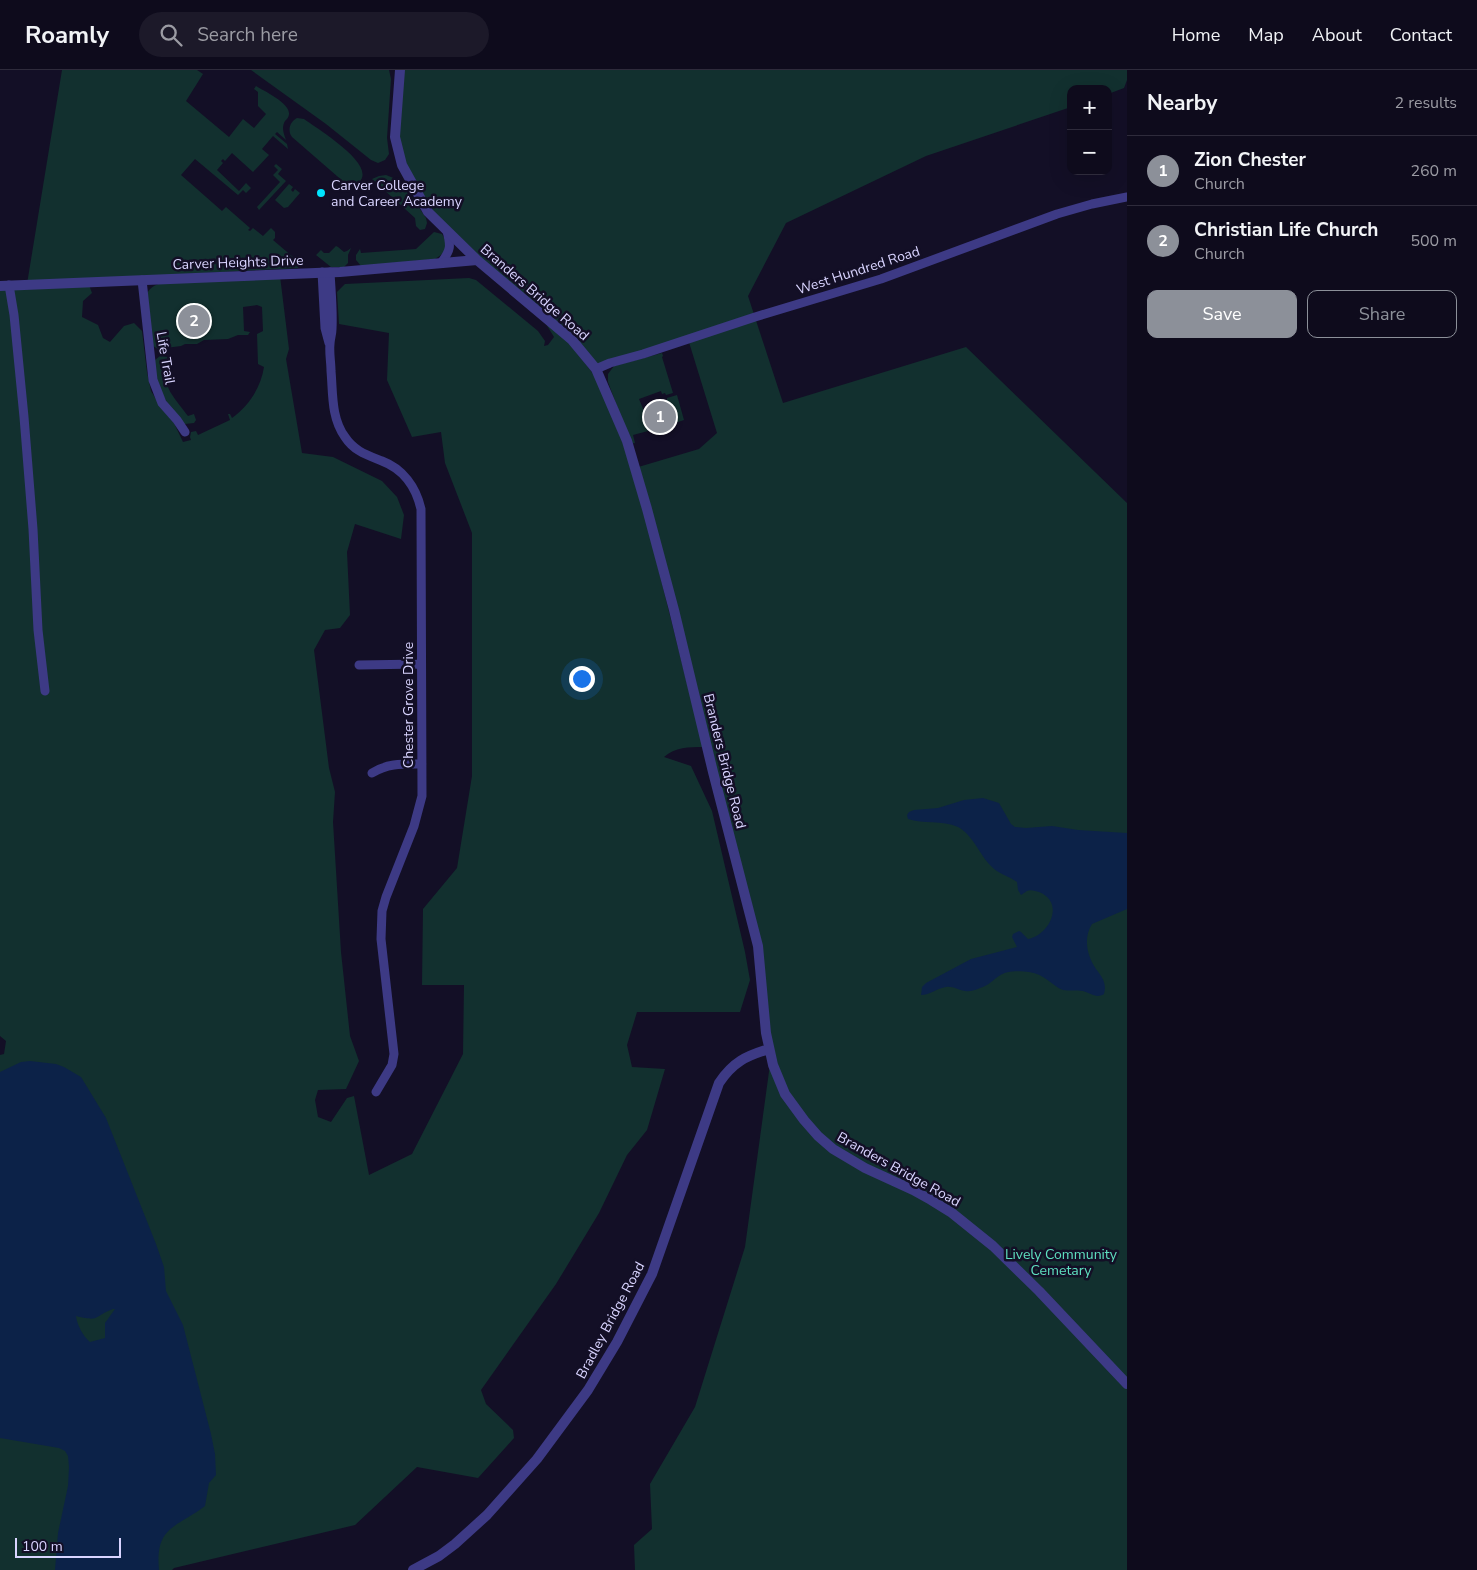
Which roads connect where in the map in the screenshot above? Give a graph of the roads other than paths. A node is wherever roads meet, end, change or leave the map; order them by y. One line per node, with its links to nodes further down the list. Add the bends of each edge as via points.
1 (400, 70): 3 (street, Branders Bridge Road, via 396,137 402,165 428,212)
2 (1127, 197): 9 (street, West Hundred Road, via 1057,214 881,279)
3 (447, 231): 4 (street, Branders Bridge Road); 5 (street, via 451,244)
4 (477, 260): 5 (street, Carver Heights Drive); 9 (street, Branders Bridge Road, via 572,340)
5 (441, 264): 6 (street, Carver Heights Drive)
6 (326, 272): 7 (street, Carver Heights Drive); 12 (street, Chester Grove Drive, via 332,328 333,404 339,427 345,438 363,454 404,475 419,499)
7 (142, 280): 8 (street, Carver Heights Drive); 10 (street, Life Trail, via 152,380 162,402)
8 (5, 286): 13 (street, via 14,315)
9 (596, 369): 16 (street, Branders Bridge Road, via 627,441 674,610 758,946)
10 (185, 432)
11 (359, 664): 12 (street)
12 (421, 664): 14 (street, Chester Grove Drive)
13 (45, 691)
14 (422, 764): 15 (street, via 391,764); 17 (street, Chester Grove Drive, via 422,796 418,814 382,911 381,939 394,1054 392,1065)
15 (372, 773)
16 (770, 1049): 18 (street, Branders Bridge Road, via 773,1065 786,1094 795,1110 818,1136 846,1158 925,1196 973,1229 1040,1291); 19 (street, Bradley Bridge Road, via 738,1061 719,1083 652,1274 588,1390 532,1465 487,1515 439,1556)
17 (376, 1092)
18 (1127, 1384)
19 (413, 1570)

